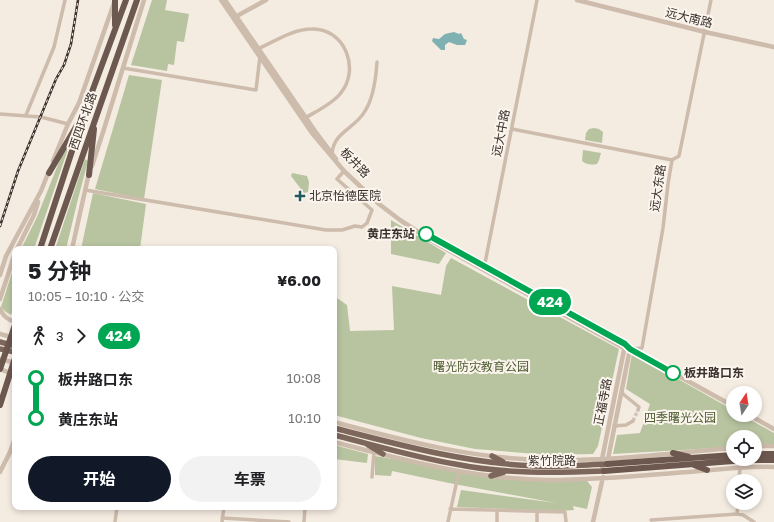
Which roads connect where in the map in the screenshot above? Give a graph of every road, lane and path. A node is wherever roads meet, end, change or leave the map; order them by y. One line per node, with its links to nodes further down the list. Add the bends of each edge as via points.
1 (65, 0): 22 (street, via 54,47)
2 (115, 0): 14 (highway); 25 (street, 西四环北路, via 79,103)
3 (126, 0): 14 (highway, 西四环北路)
4 (137, 0): 13 (highway, 西四环北路)
5 (143, 0): 13 (highway); 19 (street, 西四环北路)
6 (221, 0): 12 (street)
7 (225, 0): 12 (street, 板井路)
8 (266, 0): 12 (street)
9 (537, 0): 26 (street, 远大中路)
10 (577, 0): 15 (street, 远大南路)
11 (711, 0): 15 (street, 远大东路)
12 (235, 17): 17 (street); 17 (street, 板井路)
13 (129, 22): 23 (highway, 西四环北路)
14 (115, 30): 20 (highway, 西四环北路)
15 (705, 32): 16 (street, 远大南路); 28 (street, 远大东路, via 679,156)
16 (774, 47)
17 (259, 53): 19 (street, via 256,90); 24 (street, 板井路); 24 (street, via 288,34 311,28 331,34 343,45 350,60 346,86 337,98); 29 (street, via 312,134)
18 (377, 62): 27 (street, via 376,76 366,110 354,125 340,135 334,143)
19 (123, 68): 31 (street, 西四环北路)
20 (86, 108): 30 (highway); 37 (highway, 西四环北路)
21 (0, 114): 22 (street)
22 (26, 115): 25 (street)
23 (95, 117): 31 (highway); 38 (highway, 西四环北路)
24 (306, 118): 27 (street, 板井路)
25 (68, 124): 30 (street, 西四环北路)
26 (512, 129): 28 (street); 41 (street, 远大中路)
27 (332, 154): 41 (street, 板井路, via 356,180 401,217)
28 (672, 160): 53 (street, 远大东路, via 642,348)
29 (344, 171): 35 (street, via 337,179 372,210 367,223 362,227 326,230); 41 (street, via 400,220 432,241)
30 (49, 173): 33 (street, 西四环北路)
31 (88, 175): 32 (street, 西四环北路)
32 (85, 190): 35 (street); 39 (street, 西四环北路)
33 (41, 191): 36 (street, 西四环北路, via 34,215); 42 (street, 西四环北路, via 6,256)
34 (146, 194): 35 (street)
35 (146, 200)
36 (18, 246)
37 (41, 246)
38 (51, 246)
39 (73, 246)
40 (12, 262): 43 (street)
41 (484, 268): 51 (street, 板井路)
42 (0, 275)
43 (0, 299)
44 (0, 309): 45 (street, via 3,316)
45 (12, 322)
46 (12, 332): 58 (highway, bridge)
47 (0, 334): 48 (street)
48 (12, 337)
49 (0, 342): 50 (main road)
50 (12, 345)
51 (625, 346): 53 (street, 板井路); 85 (street, 正福寺路)
52 (0, 348): 54 (main road)
53 (630, 349): 60 (street, 正福寺路); 61 (street)
54 (12, 351)
55 (0, 359): 56 (street)
56 (12, 362)
57 (12, 367): 62 (highway, bridge)
58 (0, 369): 59 (street)
59 (12, 374)
60 (622, 391): 63 (street); 67 (street, 正福寺路)
61 (726, 402)
62 (0, 405)
63 (638, 410)
64 (633, 421): 67 (street, via 626,425)
65 (762, 422): 69 (street)
66 (337, 423): 82 (street, 紫竹院路, via 435,447)
67 (614, 426): 85 (street, 正福寺路)
68 (337, 429): 87 (main road, 紫竹院路, via 457,458)
69 (774, 429)
70 (337, 436): 71 (main road, 紫竹院路)
71 (363, 442): 79 (main road); 92 (main road, 紫竹院路, via 456,465)
72 (337, 443): 77 (street, 紫竹院路)
73 (12, 446): 94 (street)
74 (762, 446): 75 (street)
75 (774, 446)
76 (726, 449): 78 (street, 紫竹院路)
77 (374, 452): 79 (street, 紫竹院路); 97 (street)
78 (673, 453): 85 (street, 紫竹院路); 86 (highway)
79 (383, 454): 91 (street, 紫竹院路)
80 (762, 454): 81 (highway)
81 (774, 454)
82 (492, 456): 85 (street, 紫竹院路); 87 (main road)
83 (726, 456): 86 (highway, 紫竹院路)
84 (774, 460): 86 (highway, 紫竹院路)
85 (605, 461): 86 (highway, 紫竹院路); 87 (main road, 紫竹院路, via 534,466); 93 (street)
86 (693, 461): 90 (highway); 93 (highway, 紫竹院路)
87 (507, 464)
88 (774, 467): 89 (street, 紫竹院路)
89 (740, 468): 90 (street, 紫竹院路); 95 (street)
90 (707, 470): 98 (street, 紫竹院路)
91 (459, 471): 96 (street, 紫竹院路); 99 (street)
92 (507, 471): 93 (main road, 紫竹院路); 96 (main road)
93 (604, 471): 98 (street)
94 (0, 472)
95 (740, 474)
96 (491, 476): 98 (street, 紫竹院路, via 549,480)
97 (372, 477)
98 (602, 479): 116 (street)
99 (450, 509): 103 (street); 112 (street)
100 (117, 510): 109 (street)
101 (224, 510): 107 (street)
102 (305, 510): 111 (street)
103 (497, 510): 105 (street); 113 (street)
104 (737, 510): 106 (street)
105 (537, 511): 114 (street); 115 (street, via 565,512)
106 (737, 514): 108 (street); 117 (street)
107 (222, 520): 110 (street)
108 (651, 520)
109 (115, 522)
110 (289, 522)
111 (304, 522)
112 (448, 522)
113 (497, 522)
114 (537, 522)
115 (566, 522)
116 (593, 522)
117 (754, 522)

